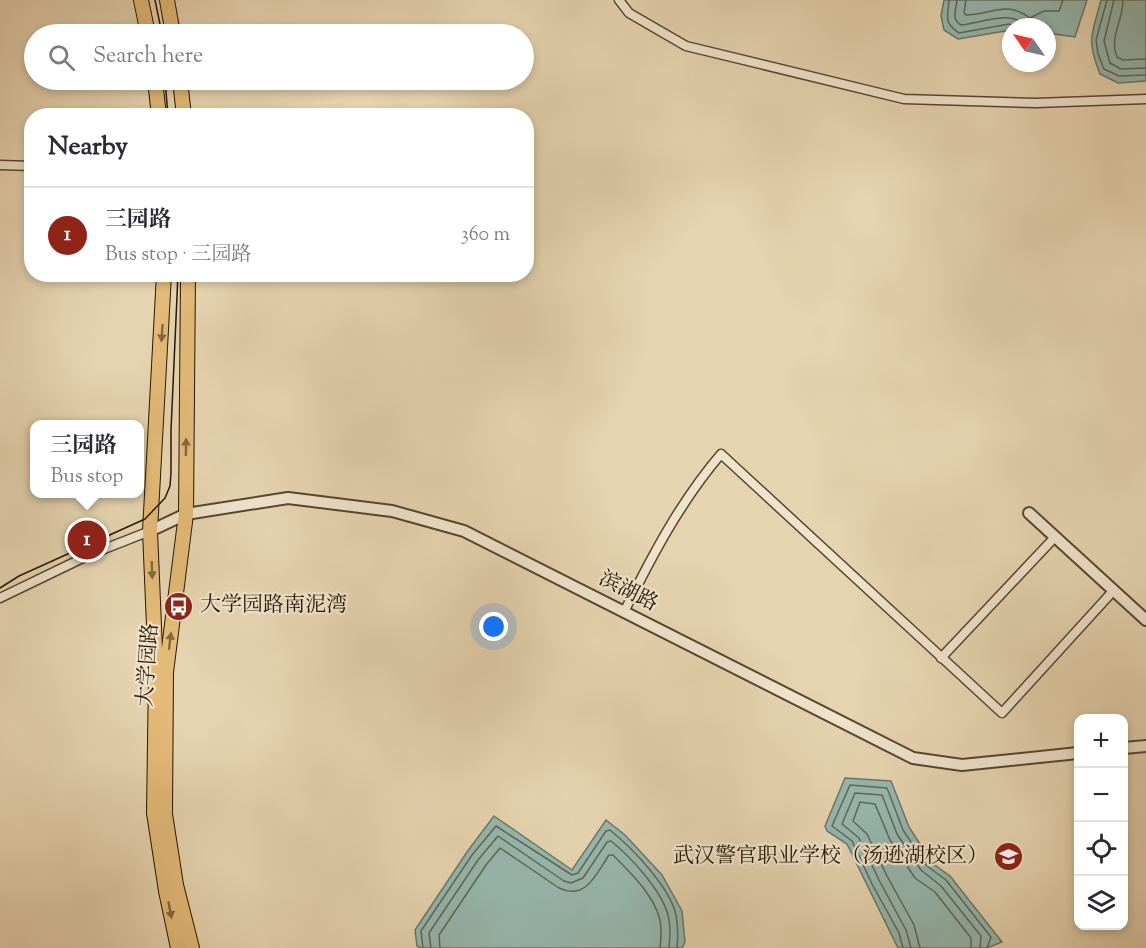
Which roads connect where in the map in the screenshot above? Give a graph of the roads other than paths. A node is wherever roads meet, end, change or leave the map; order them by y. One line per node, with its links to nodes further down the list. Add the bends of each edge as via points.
1 (141, 0): 4 (main road)
2 (166, 0): 5 (main road)
3 (619, 0): 8 (street, via 629,13 686,46 904,99 1036,103)
4 (146, 24)
5 (171, 24)
6 (156, 90): 9 (main road)
7 (181, 90): 10 (main road)
8 (1146, 99)
9 (158, 108)
10 (183, 108)
11 (0, 165): 12 (street)
12 (24, 166)
13 (164, 282): 17 (main road, 大学园路, one-way to 17)
14 (188, 282): 16 (main road, 大学园路, one-way to 14)
15 (1029, 513): 18 (street)
16 (186, 514): 17 (street, 滨湖路); 21 (street, 滨湖路, via 288,498 392,511 464,531); 27 (main road, 大学园路, one-way to 16, via 165,814 166,672)
17 (150, 531): 20 (street); 27 (main road, 大学园路, one-way to 27, via 156,673 154,813 166,891)
18 (1055, 537): 19 (street); 23 (street)
19 (1114, 590): 22 (street); 23 (street, via 1002,713)
20 (0, 598)
21 (624, 612): 23 (street, via 658,544 700,478 721,454); 26 (street, 滨湖路, via 913,758 962,765)
22 (1146, 620)
23 (941, 658)
24 (1146, 746): 25 (street)
25 (1128, 748)
26 (1074, 753)
27 (183, 947)

